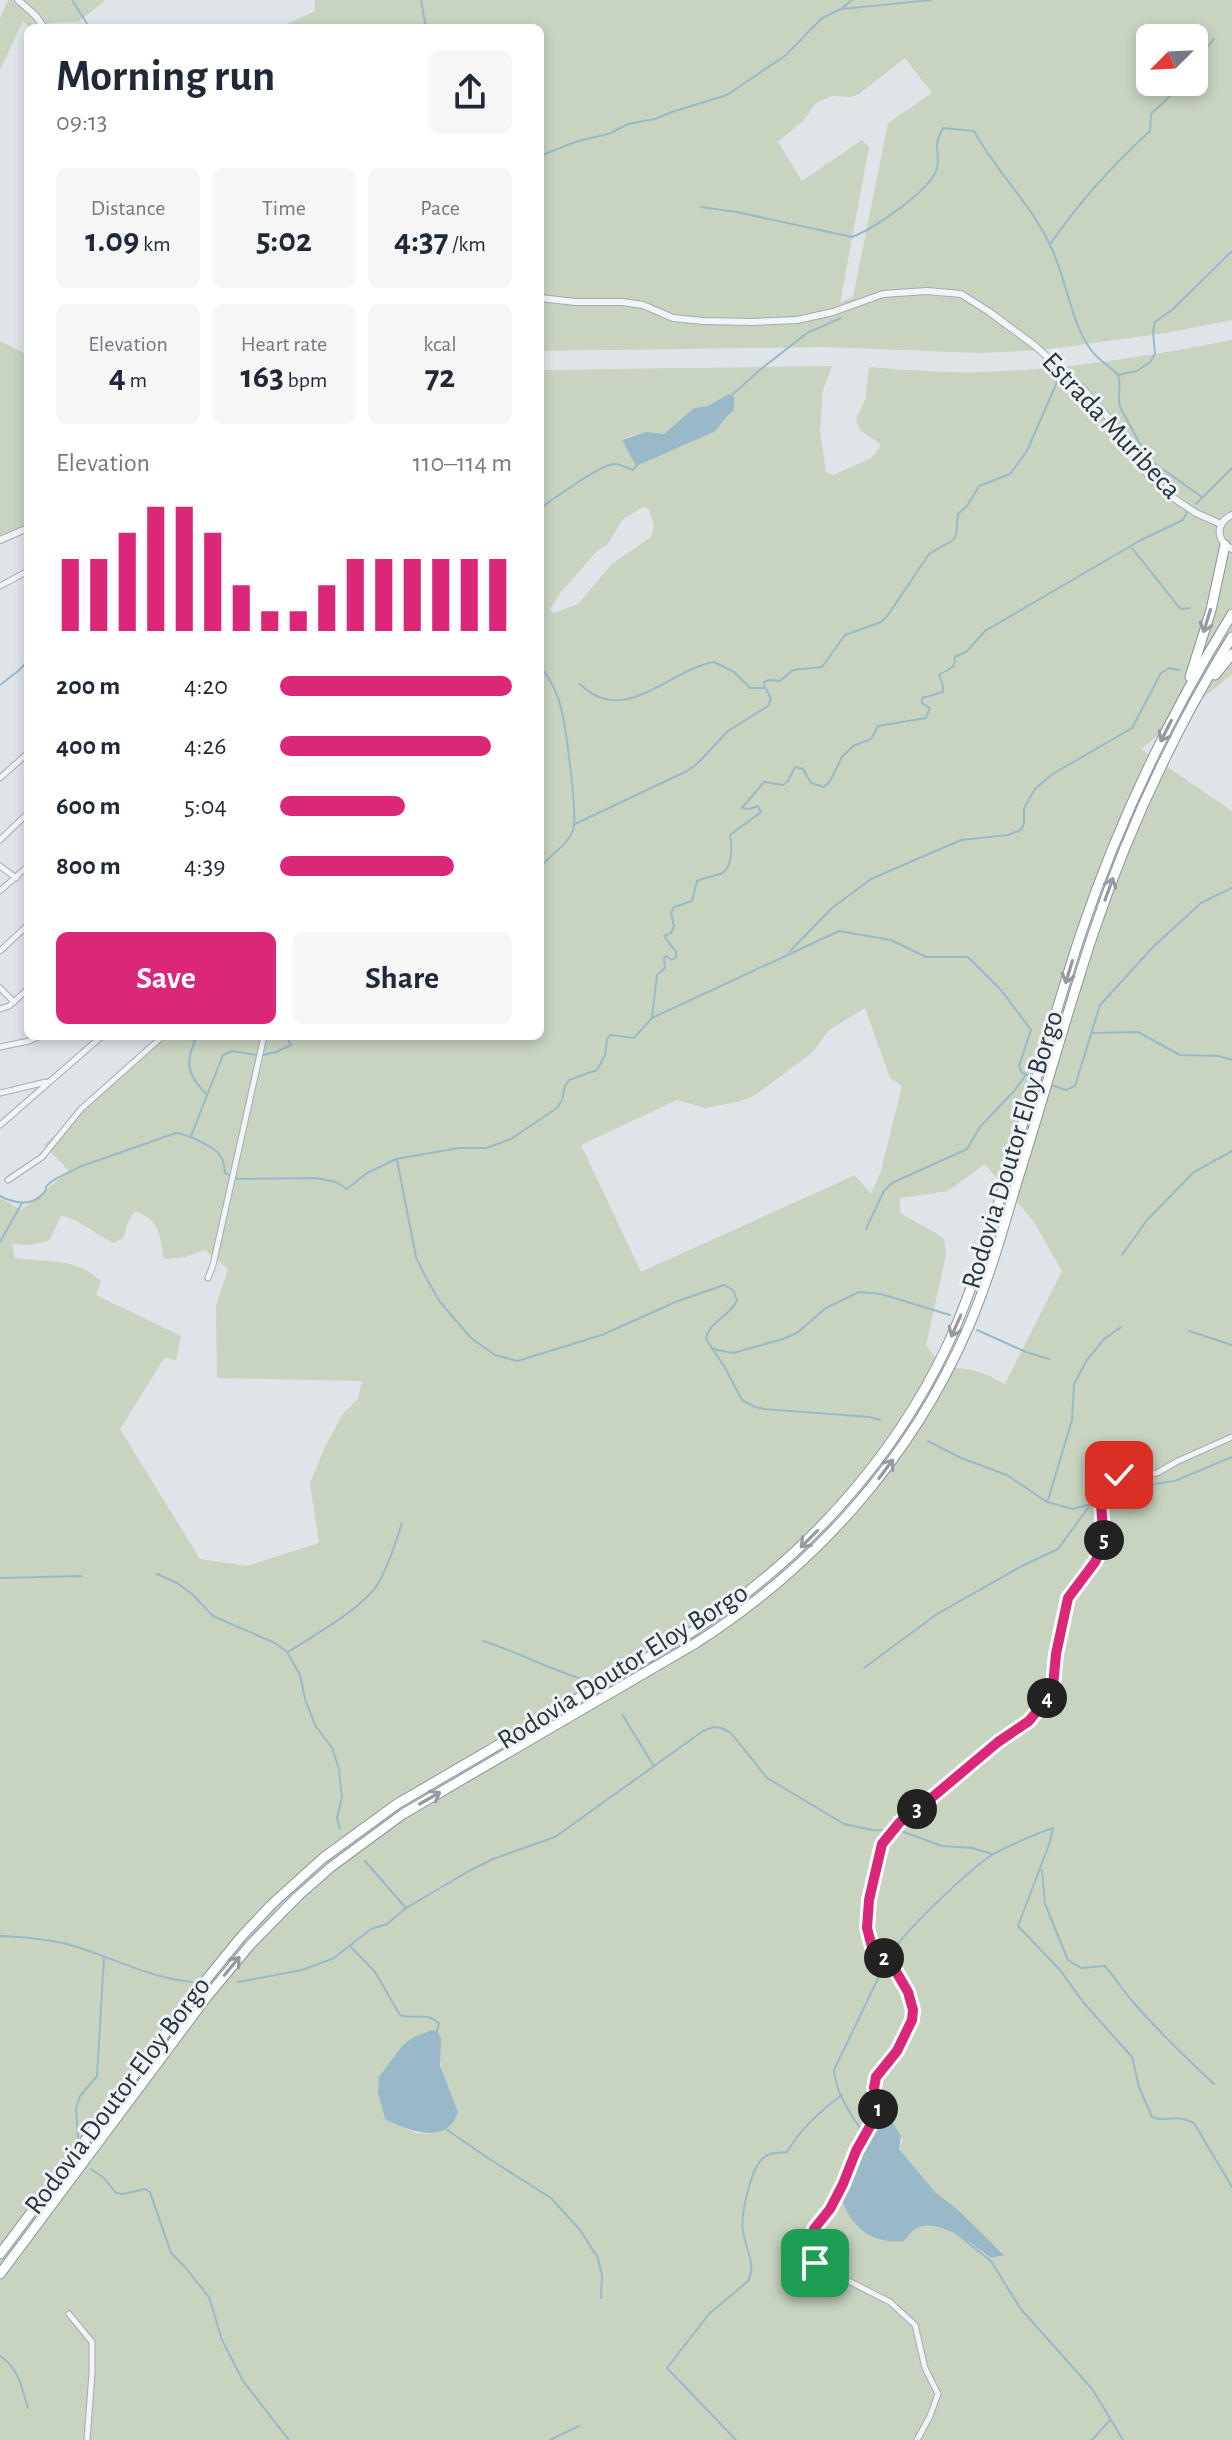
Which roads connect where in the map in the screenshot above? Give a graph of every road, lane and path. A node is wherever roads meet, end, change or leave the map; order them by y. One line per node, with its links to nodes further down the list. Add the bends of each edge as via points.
1 (19, 0): 2 (street)
2 (41, 24)
3 (544, 298): 5 (street, Estrada Muribeca, via 622,302 673,318 752,322 797,320 883,294 961,294 1034,345 1085,391 1163,491)
4 (1232, 515): 5 (street)
5 (1221, 524): 8 (street, via 1219,533)
6 (24, 530): 7 (street)
7 (0, 540)
8 (1228, 547): 14 (highway, one-way to 14)
9 (24, 573): 10 (street)
10 (0, 586)
11 (1232, 614): 14 (highway, Rodovia Doutor Eloy Borgo)
12 (1232, 637): 15 (highway, Rodovia Doutor Eloy Borgo)
13 (1232, 654): 15 (highway)
14 (1183, 697): 41 (highway, Rodovia Doutor Eloy Borgo, one-way to 41, via 1091,904 962,1313 924,1389 870,1470 805,1543 731,1606 397,1804 306,1873 218,1963)
15 (1194, 703): 42 (highway, Rodovia Doutor Eloy Borgo, one-way to 15, via 220,1980 297,1897 385,1826 738,1615 813,1552 879,1478 934,1395 977,1306 1102,908 1151,789)
16 (24, 757): 17 (street)
17 (0, 778)
18 (24, 817): 19 (street)
19 (0, 840)
20 (0, 866): 22 (street)
21 (24, 870): 22 (street)
22 (16, 878): 23 (street)
23 (0, 891)
24 (24, 929): 25 (street)
25 (0, 951)
26 (0, 988): 28 (street)
27 (24, 993): 28 (street)
28 (14, 1002): 29 (street)
29 (0, 1009)
30 (31, 1040): 34 (street)
31 (97, 1040): 35 (street)
32 (159, 1040): 38 (street, via 81,1109 42,1157)
33 (263, 1040): 39 (street)
34 (0, 1047)
35 (48, 1081): 36 (street); 37 (street)
36 (0, 1093)
37 (0, 1125)
38 (8, 1180)
39 (208, 1278)
40 (1232, 1437): 45 (street, via 1157,1473 1108,1478 1100,1491 1104,1543 1068,1598 1053,1686 1045,1701 1029,1721 900,1822 882,1844 867,1928 872,1947 894,1968 908,1992 912,2020 876,2077 878,2112 811,2239 815,2263 890,2302 915,2325 925,2368 938,2394)
41 (0, 2254)
42 (0, 2274)
43 (69, 2314): 44 (street, via 92,2342)
44 (87, 2440)
45 (917, 2440)

